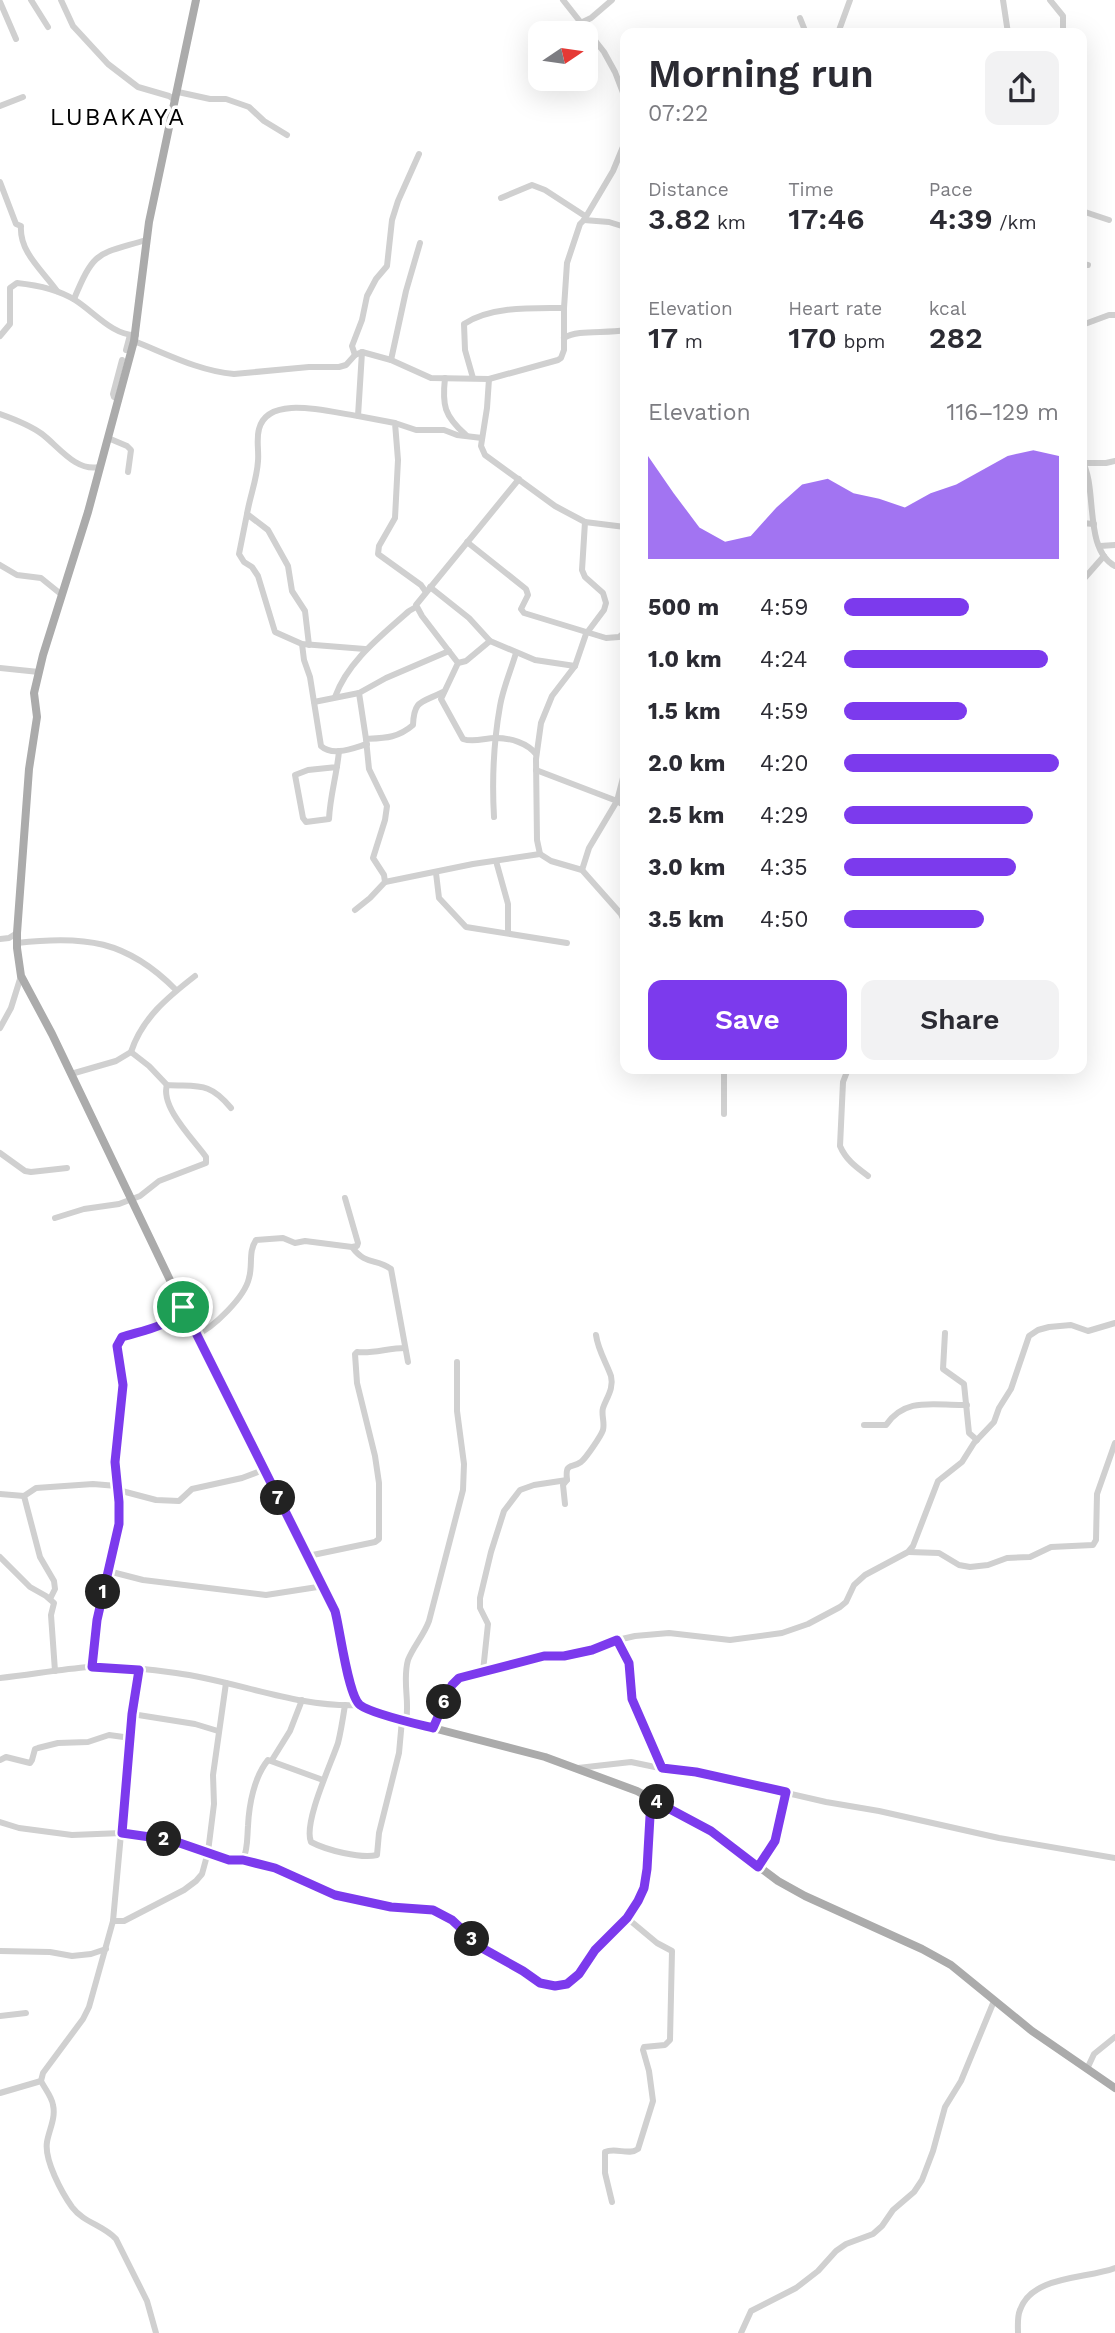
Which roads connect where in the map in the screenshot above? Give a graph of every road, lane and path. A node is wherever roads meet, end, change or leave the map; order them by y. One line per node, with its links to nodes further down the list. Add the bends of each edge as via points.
1 (31, 0): 13 (street)
2 (61, 0): 21 (street, via 73,26 108,64 138,87)
3 (195, 0): 21 (main road)
4 (563, 0): 11 (street)
5 (612, 0): 12 (street)
6 (850, 0): 15 (street)
7 (1003, 0): 16 (street)
8 (1050, 0): 17 (street, via 1063,16)
9 (0, 2): 18 (street)
10 (800, 18): 14 (street)
11 (578, 21)
12 (585, 21)
13 (48, 27)
14 (804, 28)
15 (840, 28)
16 (1007, 28)
17 (1064, 28)
18 (16, 39)
19 (598, 45): 20 (street)
20 (620, 85)
21 (176, 96): 24 (street, via 226,99 249,107); 33 (main road)
22 (23, 97): 23 (street)
23 (0, 106)
24 (287, 135)
25 (419, 154): 45 (street, via 392,220 386,269 367,296 352,346)
26 (620, 154): 30 (street)
27 (0, 182): 35 (street, via 16,224 21,226 25,253)
28 (501, 198): 30 (street, via 532,185)
29 (1087, 213): 31 (street)
30 (584, 218): 32 (street); 37 (street, via 567,263)
31 (1109, 220)
32 (620, 225)
33 (146, 240): 36 (street, via 99,255 89,264); 42 (main road)
34 (420, 243): 47 (street)
35 (57, 292): 36 (street); 41 (street, via 12,285 10,324)
36 (74, 299): 42 (street)
37 (564, 308): 43 (street); 48 (street, via 502,312 464,324)
38 (1115, 315): 39 (street)
39 (1087, 323)
40 (620, 331): 43 (street)
41 (0, 336)
42 (133, 337): 44 (street); 45 (street, via 179,361 234,374 339,367); 51 (main road)
43 (564, 338): 50 (street, via 561,358)
44 (127, 351)
45 (359, 354): 47 (street); 53 (street)
46 (122, 360): 51 (street, via 113,394)
47 (391, 360): 49 (street, via 431,378)
48 (473, 378): 49 (street); 50 (street)
49 (445, 379): 55 (street, via 443,405)
50 (489, 379): 57 (street)
51 (118, 400): 56 (main road)
52 (0, 414): 59 (street, via 42,433 78,463 96,468)
53 (358, 416): 54 (street); 64 (street, via 292,408 265,416 258,430 258,464)
54 (395, 423): 55 (street); 76 (street, via 395,517 377,552)
55 (468, 436): 57 (street)
56 (108, 438): 59 (main road); 61 (street, via 131,450)
57 (482, 438): 62 (street, via 488,460)
58 (1115, 461): 60 (street)
59 (102, 462): 77 (main road)
60 (1087, 462)
61 (128, 472)
62 (519, 479): 65 (street); 69 (street)
63 (1087, 485): 67 (street)
64 (247, 514): 82 (street, via 268,530 288,566 292,591 305,611); 82 (street, via 241,558 258,576 275,632)
65 (585, 522): 68 (street); 79 (street, via 582,570 606,603)
66 (1087, 523): 67 (street)
67 (1094, 524): 71 (street)
68 (620, 526)
69 (467, 542): 76 (street); 79 (street, via 526,589 524,613)
70 (1115, 545): 71 (street)
71 (1100, 546): 72 (street)
72 (1104, 556): 73 (street); 75 (street)
73 (1115, 566)
74 (2, 569): 77 (street, via 41,578)
75 (1087, 575)
76 (428, 589): 78 (street); 81 (street, via 469,618)
77 (62, 595): 89 (main road)
78 (416, 607): 83 (street); 84 (street)
79 (586, 634): 80 (street); 87 (street)
80 (620, 636)
81 (490, 641): 85 (street); 86 (street)
82 (305, 644): 83 (street); 93 (street)
83 (365, 649): 92 (street)
84 (449, 651): 86 (street); 91 (street)
85 (516, 653): 87 (street); 94 (street, via 500,703)
86 (458, 663): 90 (street)
87 (575, 666): 97 (street, via 545,711)
88 (0, 668): 89 (street)
89 (38, 672): 112 (main road)
90 (444, 692): 94 (street, via 442,702 463,739); 95 (street, via 416,705 413,725 401,734)
91 (359, 693): 92 (street); 95 (street)
92 (335, 697): 93 (street)
93 (314, 702): 96 (street, via 321,746)
94 (497, 737): 97 (street, via 525,743); 103 (street)
95 (367, 742): 96 (street); 108 (street, via 369,769 387,806 373,858)
96 (339, 751): 98 (street)
97 (536, 754): 99 (street)
98 (337, 768): 98 (street, via 329,820 306,822 295,775)
99 (536, 770): 101 (street); 104 (street)
100 (620, 789): 101 (street)
101 (617, 801): 102 (street); 106 (street)
102 (620, 803)
103 (494, 817)
104 (540, 854): 105 (street); 106 (street)
105 (496, 861): 107 (street); 111 (street, via 508,904)
106 (582, 870): 110 (street)
107 (436, 873): 108 (street); 111 (street, via 439,898 462,924)
108 (385, 883): 109 (street)
109 (355, 910)
110 (620, 913)
111 (508, 933): 114 (street)
112 (17, 938): 113 (street); 115 (main road); 117 (street, via 118,948 147,964)
113 (0, 939)
114 (567, 943)
115 (21, 975): 118 (street); 120 (main road)
116 (195, 976): 117 (street)
117 (176, 990): 119 (street, via 142,1027)
118 (0, 1028)
119 (131, 1052): 120 (street); 123 (street)
120 (71, 1074): 129 (main road)
121 (724, 1074): 125 (street)
122 (846, 1074): 128 (street, via 840,1146 850,1162)
123 (167, 1085): 124 (street, via 212,1090); 129 (street, via 167,1101 207,1161)
124 (231, 1108)
125 (724, 1114)
126 (0, 1153): 127 (street, via 25,1171)
127 (67, 1168)
128 (868, 1176)
129 (131, 1198): 131 (street); 133 (main road)
130 (345, 1198): 132 (street, via 358,1243)
131 (55, 1218)
132 (352, 1247): 136 (street, via 283,1238 256,1240 248,1283 221,1317); 138 (street, via 363,1259 391,1269)
133 (183, 1307): 136 (main road); 147 (street, via 168,1322 118,1342 123,1385 115,1462)
134 (1115, 1323): 143 (street, via 1088,1331 1071,1325 1049,1327 1029,1336 1011,1389 992,1425)
135 (945, 1333): 141 (street, via 943,1370 964,1384)
136 (197, 1335): 145 (main road)
137 (596, 1335): 146 (street, via 612,1382 603,1411 604,1427 582,1461 566,1471)
138 (405, 1348): 139 (street); 152 (street, via 355,1354 379,1483 379,1539)
139 (408, 1362)
140 (457, 1362): 168 (street, via 463,1490 429,1621 409,1658)
141 (967, 1405): 142 (street, via 907,1406 886,1425); 143 (street, via 969,1433)
142 (863, 1425)
143 (977, 1440): 151 (street, via 962,1462 936,1485)
144 (1115, 1443): 151 (street, via 1097,1494 1093,1545 1051,1547 1030,1557 970,1567 939,1553)
145 (263, 1470): 147 (street, via 192,1489 179,1502); 152 (main road)
146 (567, 1480): 150 (street); 161 (street, via 520,1490 500,1520 480,1598 488,1623)
147 (117, 1488): 149 (street, via 93,1484 36,1488); 154 (street, via 119,1524)
148 (0, 1494): 149 (street)
149 (24, 1496): 156 (street, via 40,1557 54,1581)
150 (565, 1504)
151 (908, 1552): 157 (street, via 865,1575 840,1607 782,1633 730,1640 669,1633)
152 (308, 1556): 155 (main road)
153 (0, 1557): 156 (street, via 30,1587)
154 (108, 1571): 155 (street, via 143,1580 266,1595); 158 (street)
155 (324, 1586): 165 (main road, via 341,1633 352,1693)
156 (50, 1599): 160 (street, via 54,1603)
157 (617, 1640): 161 (street, via 583,1652); 175 (street, via 629,1663 632,1699)
158 (92, 1667): 159 (street); 160 (street)
159 (139, 1670): 163 (street); 167 (street)
160 (55, 1671): 162 (street)
161 (483, 1671): 169 (street, via 454,1681)
162 (0, 1678)
163 (226, 1684): 164 (street); 170 (street)
164 (302, 1700): 166 (street); 173 (street)
165 (360, 1705): 166 (street); 168 (main road)
166 (345, 1706): 176 (street, via 338,1742)
167 (132, 1714): 170 (street); 171 (street)
168 (404, 1720): 169 (main road); 176 (street, via 377,1855 311,1842)
169 (433, 1728): 174 (main road)
170 (218, 1731): 181 (street)
171 (131, 1738): 172 (street, via 109,1735 38,1748 30,1763 6,1757); 180 (street)
172 (0, 1760)
173 (272, 1760): 176 (street); 183 (street, via 264,1764 254,1790)
174 (578, 1768): 175 (street, via 631,1762); 178 (main road)
175 (662, 1768): 177 (street)
176 (323, 1780)
177 (786, 1792): 182 (street); 184 (street, via 775,1841)
178 (651, 1799): 184 (main road, via 711,1831); 185 (street, via 644,1888)
179 (0, 1822): 180 (street, via 72,1835)
180 (122, 1833): 181 (street, via 171,1840); 186 (street)
181 (208, 1852): 183 (street); 186 (street, via 202,1874 184,1890 124,1921)
182 (1115, 1858)
183 (243, 1860): 185 (street, via 335,1895 445,1914 482,1948 547,1985 562,1986 573,1980)
184 (758, 1867): 189 (main road, via 805,1896 951,1965)
185 (627, 1918): 197 (street, via 674,1955 670,2040 643,2050 653,2101 638,2149 605,2152)
186 (113, 1921): 187 (street)
187 (106, 1949): 188 (street, via 72,1956); 194 (street, via 83,2020)
188 (0, 1951)
189 (994, 2001): 193 (main road); 200 (street, via 961,2081 944,2107 929,2161 914,2192 873,2234 846,2244 796,2288 751,2311)
190 (26, 2013): 191 (street)
191 (0, 2016)
192 (1115, 2037): 193 (street, via 1094,2054)
193 (1087, 2069): 195 (main road)
194 (41, 2081): 196 (street); 199 (street, via 54,2105 47,2150 64,2195 79,2216 116,2239 147,2301)
195 (1115, 2088)
196 (1, 2090)
197 (612, 2202)
198 (1115, 2268): 201 (street, via 1067,2278 1030,2296 1019,2313)
199 (156, 2333)
200 (741, 2333)
201 (1018, 2333)

